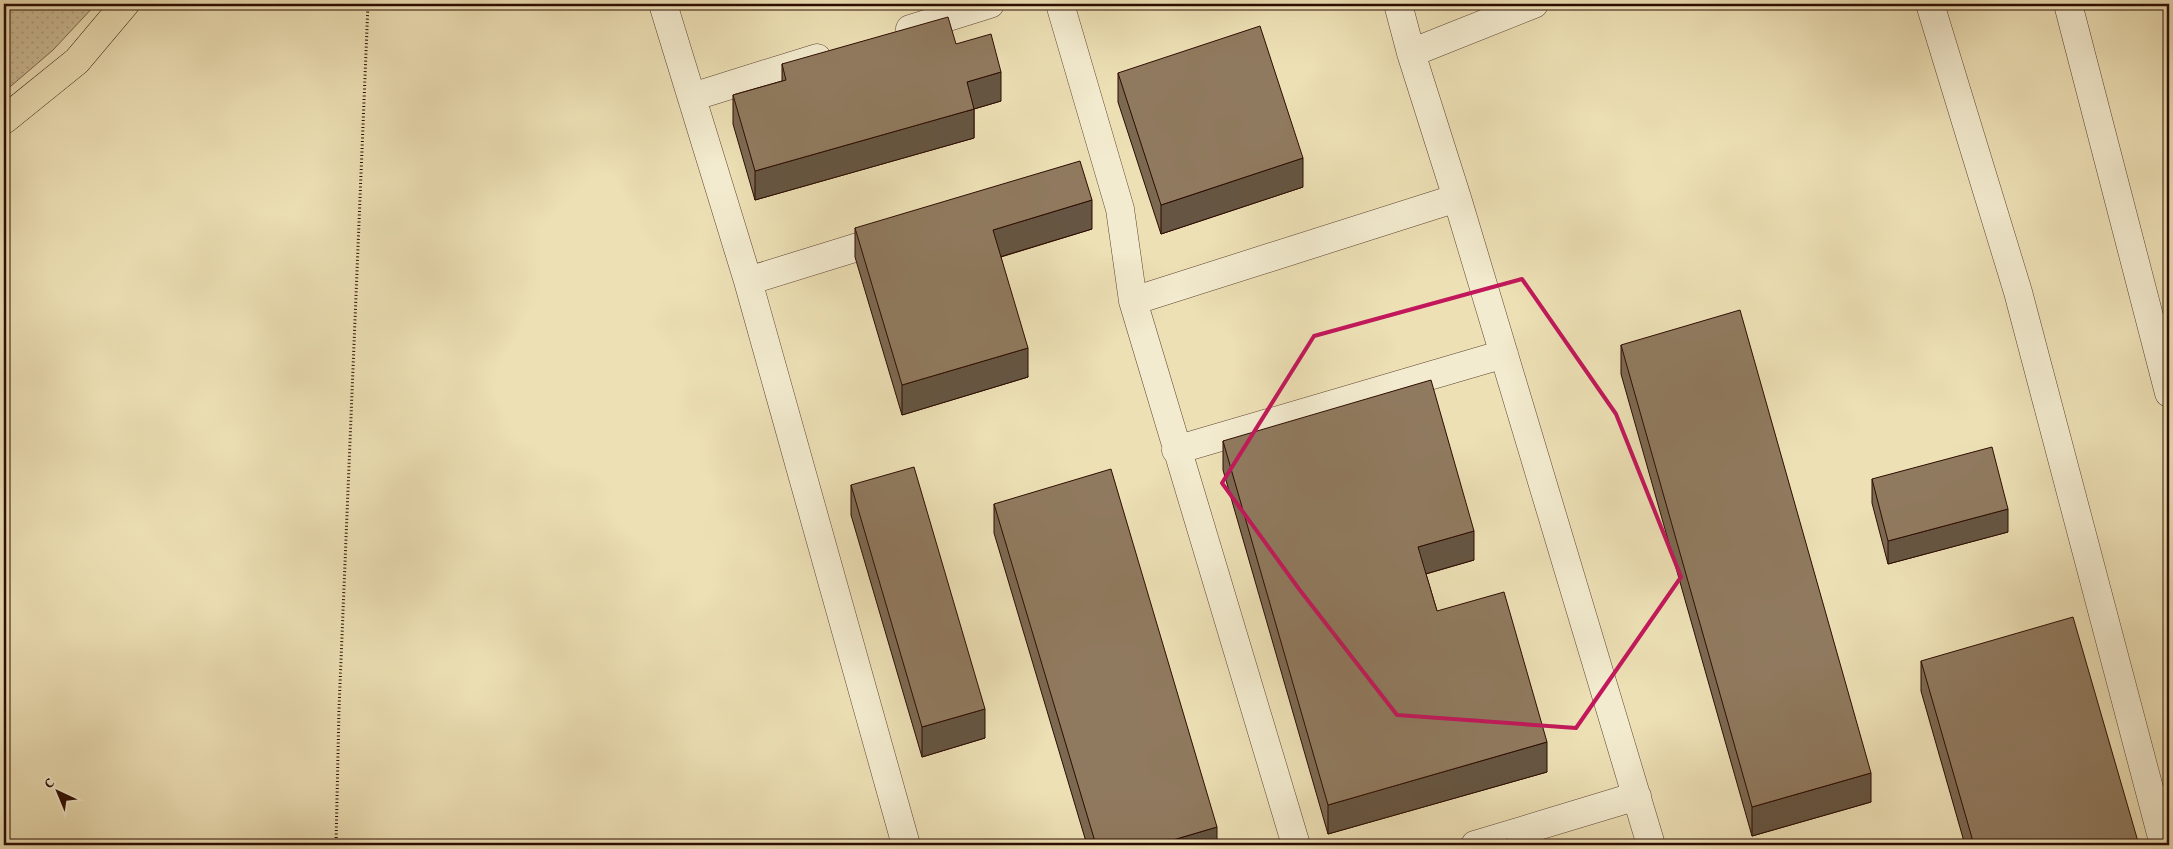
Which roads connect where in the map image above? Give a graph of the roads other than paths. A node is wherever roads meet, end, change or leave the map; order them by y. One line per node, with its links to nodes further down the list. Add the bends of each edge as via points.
1 (125, 4): 13 (main road, via 77,61)
2 (663, 4): 12 (lane)
3 (990, 4): 9 (lane)
4 (1060, 4): 17 (lane, via 1098,172 1120,209)
5 (1398, 4): 11 (lane)
6 (1534, 4): 11 (lane)
7 (1930, 4): 26 (lane, via 2018,292)
8 (2068, 4): 19 (lane)
9 (888, 36)
10 (841, 50): 12 (lane)
11 (1411, 53): 14 (lane)
12 (692, 97): 16 (lane)
13 (4, 120)
14 (1457, 198): 17 (lane); 18 (lane)
15 (918, 228): 16 (lane)
16 (748, 281): 22 (lane)
17 (1133, 301): 20 (lane)
18 (1504, 354): 20 (lane); 21 (lane)
19 (2169, 393)
20 (1176, 450): 23 (lane)
21 (1637, 796): 24 (lane); 25 (lane)
22 (906, 845)
23 (1296, 845)
24 (1475, 845)
25 (1651, 845)
26 (2164, 845)

